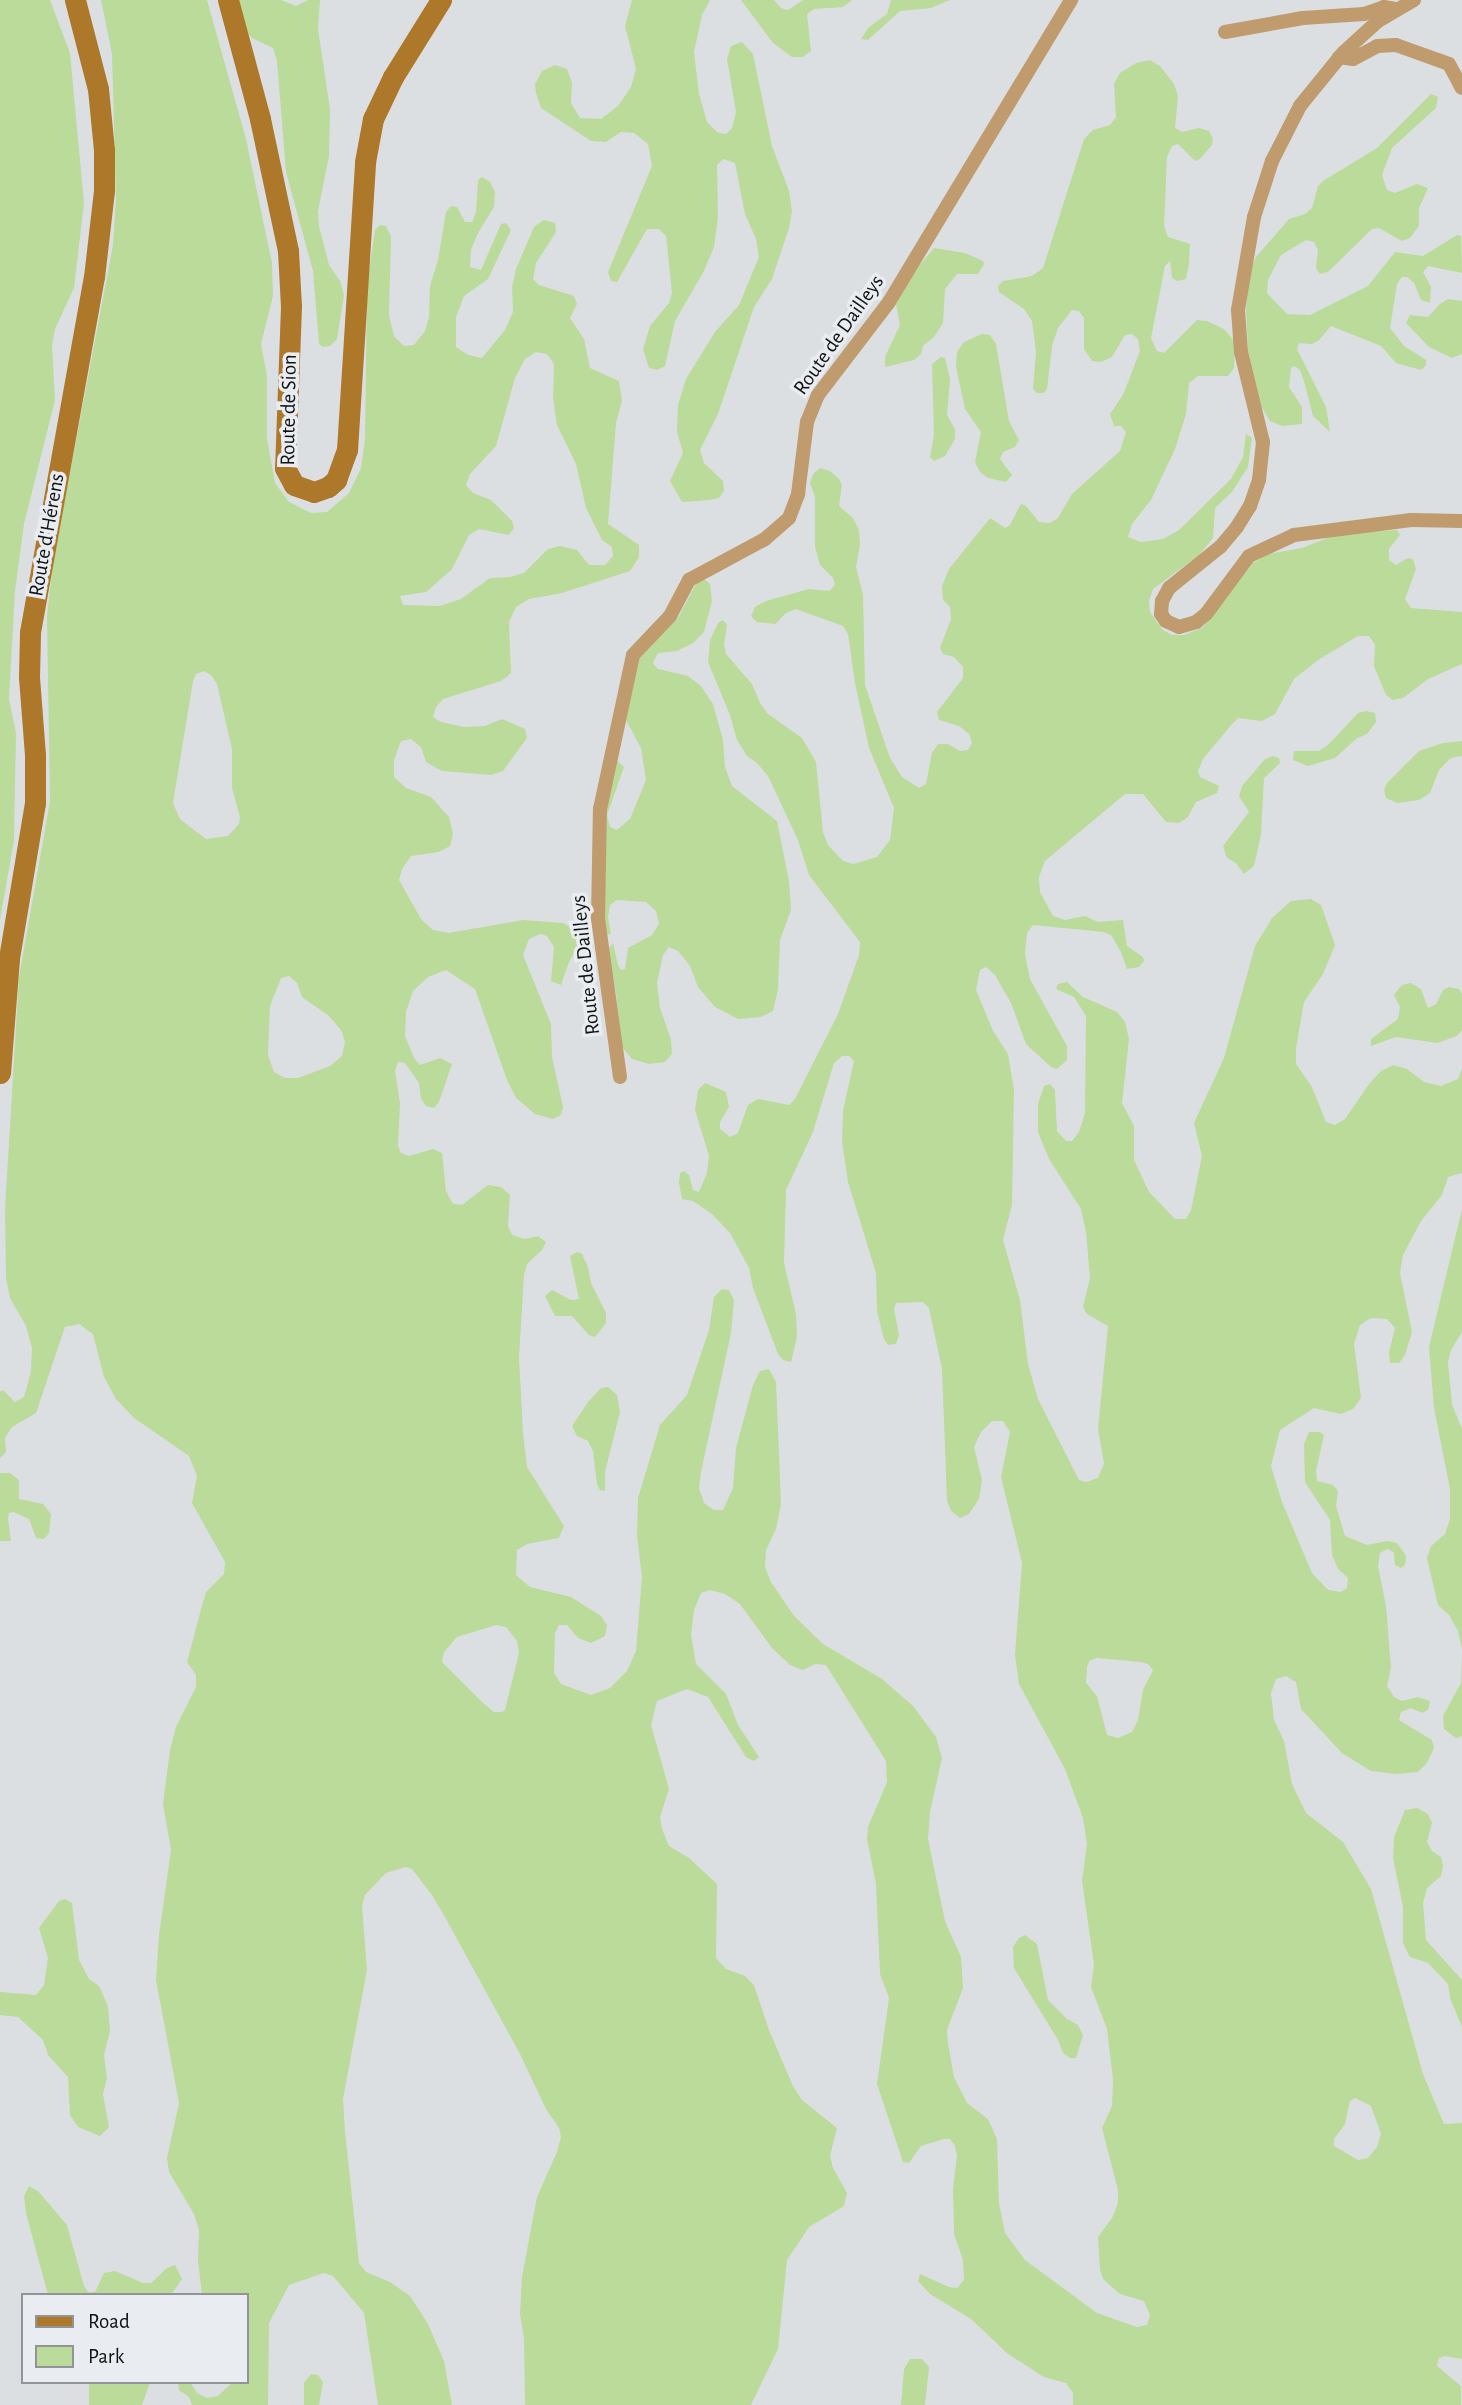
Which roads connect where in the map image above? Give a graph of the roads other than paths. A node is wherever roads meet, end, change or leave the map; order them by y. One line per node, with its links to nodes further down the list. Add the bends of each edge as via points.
1 (75, 0): 11 (main road, Route d'Hérens, via 99,99 104,190 94,276 30,632 35,803 9,958)
2 (228, 0): 3 (main road, Route de Sion, via 288,251 291,306 285,468 296,487 314,492 336,480 347,450 365,162 373,119)
3 (441, 0)
4 (1071, 0): 12 (street, Route de Dailleys, via 889,302 818,395 807,422 798,494 789,518 765,539 689,580 670,616 632,655 600,809 598,919)
5 (1414, 0): 6 (street)
6 (1396, 10): 7 (street, via 1384,7 1364,14 1303,18); 8 (street)
7 (1225, 32)
8 (1339, 57): 9 (street, via 1353,59 1377,46 1396,45 1449,64); 10 (street, via 1300,106 1278,147 1245,261 1239,323 1241,352 1262,442 1256,490 1229,538 1169,588 1161,614 1179,627 1196,622 1248,556 1294,535 1411,520)
9 (1462, 88)
10 (1462, 521)
11 (0, 1073)
12 (620, 1077)

